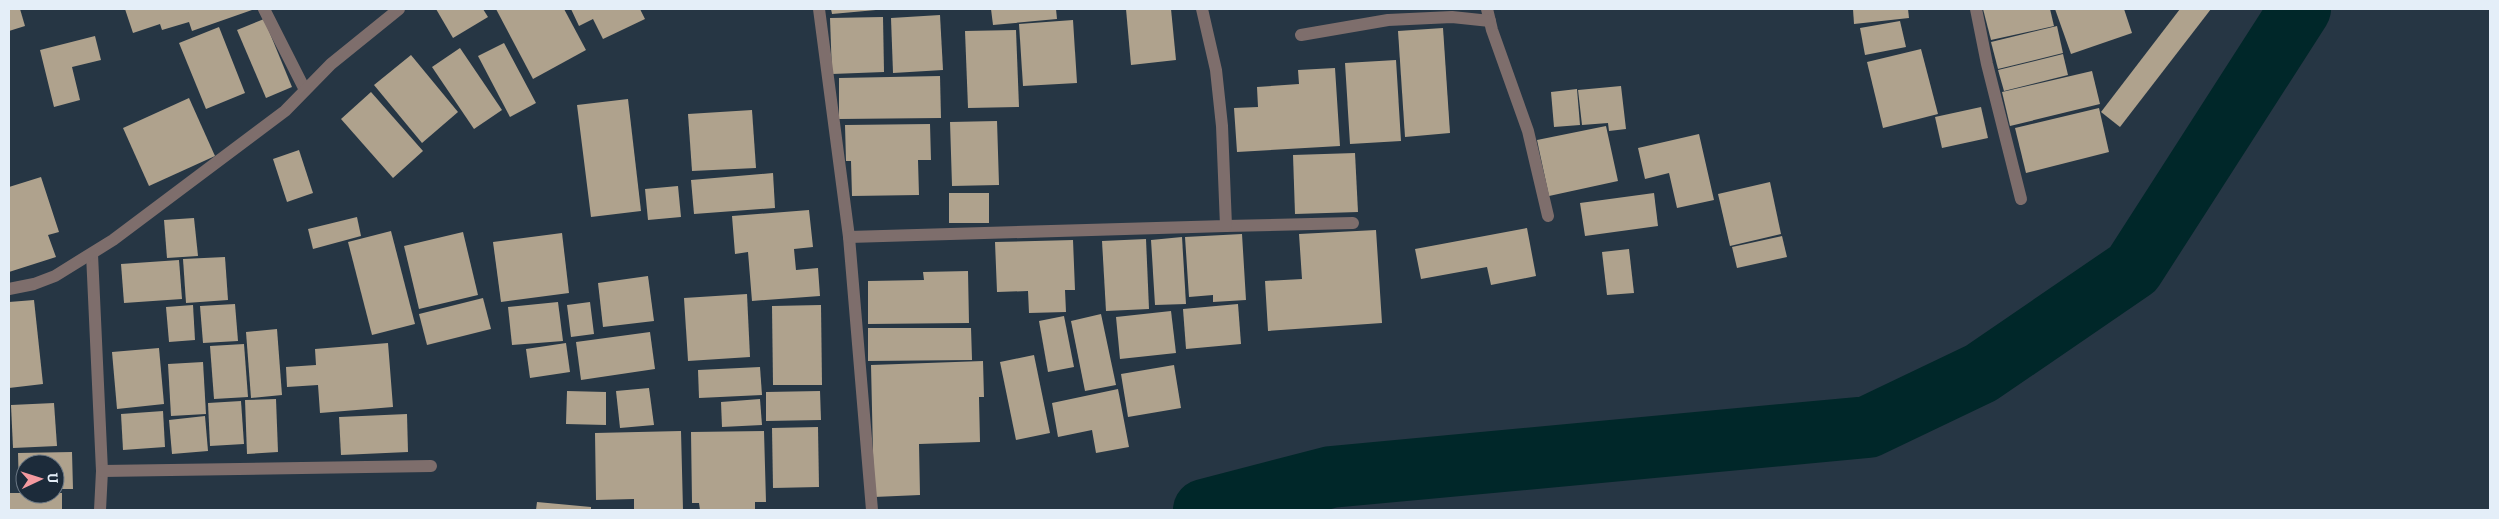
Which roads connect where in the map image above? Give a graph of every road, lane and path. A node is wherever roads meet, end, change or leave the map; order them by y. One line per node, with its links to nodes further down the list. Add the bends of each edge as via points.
1 (264, 9): 8 (street)
2 (399, 9): 8 (street, via 331,64)
3 (819, 9): 13 (street)
4 (1202, 9): 12 (street, via 1216,70)
5 (1976, 9): 9 (street)
6 (1488, 15): 7 (street, via 1388,20); 10 (street, via 1528,131)
7 (1301, 35)
8 (305, 90): 14 (street, via 284,111)
9 (2021, 199)
10 (1548, 216)
11 (1353, 223): 12 (street)
12 (1226, 226): 13 (street)
13 (849, 237): 19 (street)
14 (92, 254): 15 (street, via 55,276); 17 (street)
15 (9, 289)
16 (431, 466): 17 (street)
17 (102, 471): 18 (street)
18 (100, 510)
19 (872, 510)

